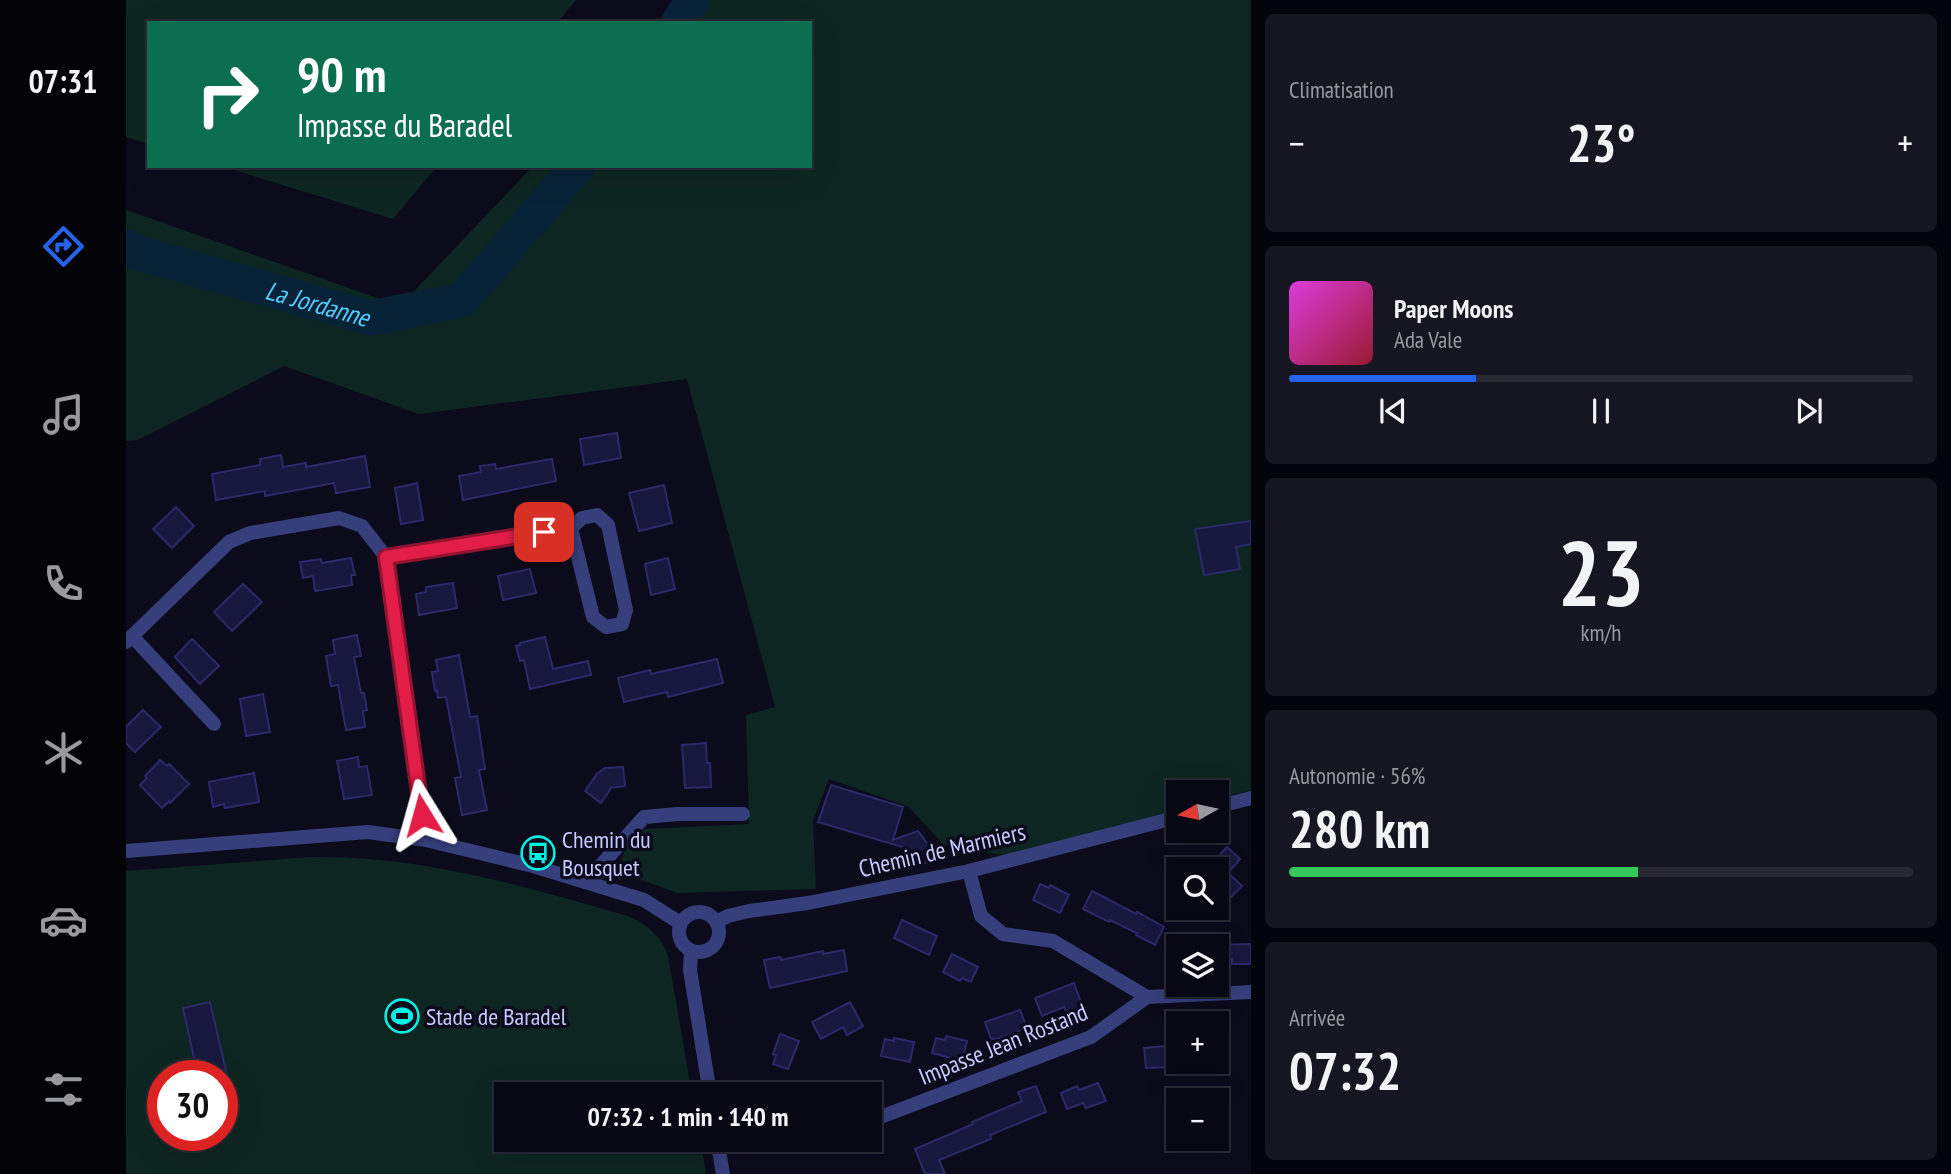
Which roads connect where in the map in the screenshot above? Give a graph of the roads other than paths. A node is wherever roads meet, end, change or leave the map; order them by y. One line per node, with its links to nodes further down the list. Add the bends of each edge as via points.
1 (571, 528): 1 (street, via 593,617 606,627 622,624 626,610 608,525 597,515 582,518); 2 (street)
2 (386, 557): 3 (street, via 362,526 339,518 250,533 229,541); 9 (street)
3 (129, 639): 4 (street)
4 (214, 724)
5 (1251, 798): 6 (street)
6 (1229, 804)
7 (743, 814): 12 (street, via 644,817)
8 (1166, 820): 11 (street, Chemin de Marmiers)
9 (426, 840): 10 (street, via 368,832); 12 (street)
10 (126, 851)
11 (969, 870): 13 (street, Chemin de Marmiers, via 748,911); 17 (street, via 981,916 1003,934 1053,941)
12 (586, 882): 14 (street, via 644,900)
13 (716, 922): 14 (street, via 698,912); 15 (street, via 716,943 705,951)
14 (680, 923): 15 (street, via 680,939)
15 (691, 951): 18 (street, via 691,979)
16 (1251, 992): 17 (street)
17 (1147, 997): 19 (street, Impasse Jean Rostand, via 1091,1037)
18 (708, 1082)
19 (882, 1116)
20 (719, 1152): 21 (street)
21 (723, 1174)

